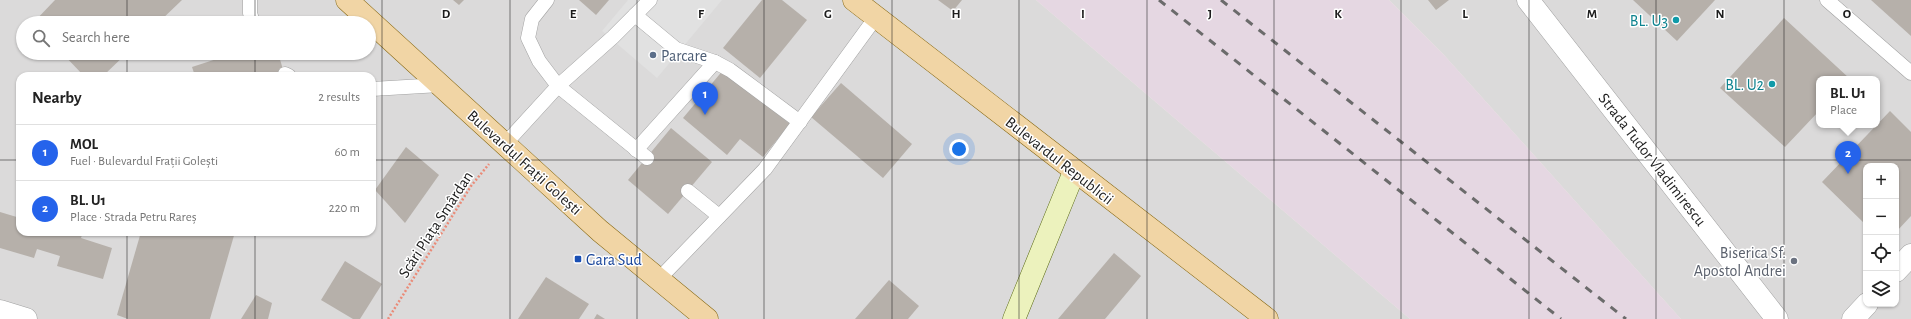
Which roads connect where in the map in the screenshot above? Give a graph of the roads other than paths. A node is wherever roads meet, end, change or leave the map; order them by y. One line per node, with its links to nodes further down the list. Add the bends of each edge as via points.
1 (250, 0): 9 (lane)
2 (348, 0): 10 (main road, Bulevardul Frații Golești)
3 (547, 0): 16 (lane, via 532,19 528,38 539,61)
4 (650, 0): 8 (lane)
5 (854, 0): 11 (main road, Bulevardul Republicii)
6 (1828, 0): 14 (lane)
7 (1538, 4): 32 (street, Strada Tudor Vladimirescu)
8 (635, 15): 13 (lane, via 676,50); 16 (lane)
9 (251, 16)
10 (365, 16)
11 (876, 17): 18 (lane); 20 (main road, Bulevardul Republicii)
12 (376, 26): 15 (main road, Bulevardul Frații Golești)
13 (714, 62): 16 (lane, via 642,154); 18 (lane, via 730,70)
14 (1911, 73)
15 (440, 85): 17 (lane); 19 (main road, Bulevardul Frații Golești)
16 (558, 86): 19 (lane)
17 (376, 89)
18 (800, 122): 22 (lane, via 765,169)
19 (505, 144): 25 (main road, Bulevardul Frații Golești)
20 (1074, 172): 30 (street); 31 (main road, Bulevardul Republicii)
21 (688, 190): 22 (lane)
22 (719, 216): 25 (lane)
23 (1911, 255): 24 (street)
24 (1899, 268)
25 (658, 280): 29 (main road, Bulevardul Frații Golești)
26 (1864, 307): 33 (street)
27 (0, 311): 28 (street)
28 (26, 319)
29 (707, 319)
30 (1014, 319)
31 (1267, 319)
32 (1777, 319)
33 (1854, 319)

